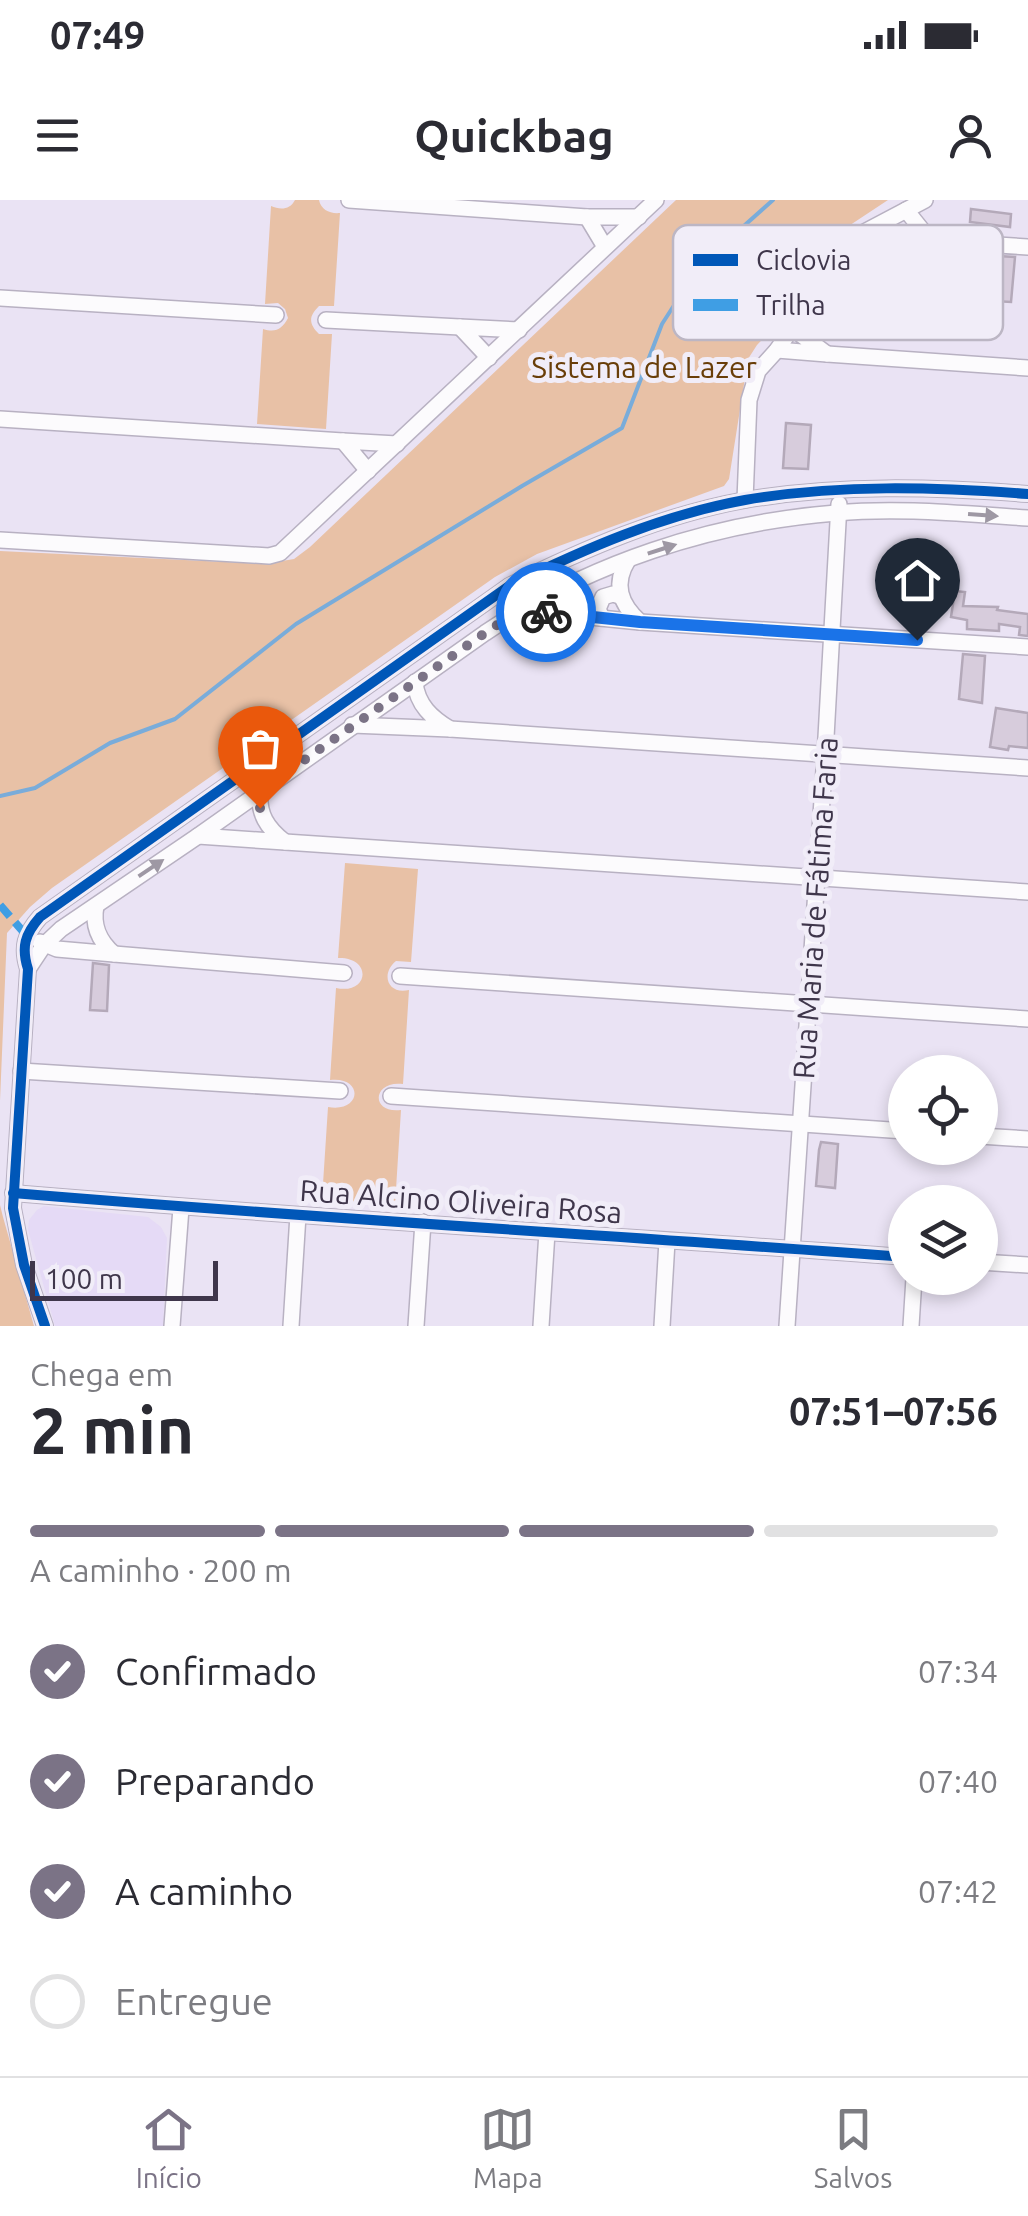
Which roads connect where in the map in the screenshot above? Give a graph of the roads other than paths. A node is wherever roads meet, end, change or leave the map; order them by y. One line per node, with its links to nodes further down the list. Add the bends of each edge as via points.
1 (349, 200): 5 (street)
2 (656, 200): 6 (street)
3 (925, 200): 4 (street)
4 (899, 214): 7 (street); 8 (street); 9 (street)
5 (587, 217): 6 (street); 11 (street)
6 (639, 217): 11 (street)
7 (878, 225)
8 (894, 225)
9 (913, 225)
10 (1003, 245): 12 (street)
11 (604, 247): 17 (street)
12 (1028, 247)
13 (0, 298): 14 (street)
14 (276, 316)
15 (326, 320): 16 (street)
16 (460, 327): 17 (street); 22 (street)
17 (519, 330): 22 (street)
18 (784, 340): 20 (street)
19 (808, 340): 21 (street)
20 (778, 350): 21 (street); 30 (street, via 758,370 750,400)
21 (827, 354): 23 (street)
22 (490, 358): 26 (street)
23 (1028, 368)
24 (0, 419): 25 (street)
25 (344, 441): 26 (street); 27 (street)
26 (398, 444): 27 (street)
27 (368, 471): 33 (street, via 269,556)
28 (840, 490): 29 (street); 30 (street); 31 (street, Rua Maria de Fátima Faria)
29 (1028, 494)
30 (745, 500): 52 (street, via 657,523 509,586 40,917)
31 (839, 512): 32 (street, one-way to 32); 34 (street, one-way to 31, via 725,528); 39 (street, Rua Maria de Fátima Faria)
32 (1028, 518)
33 (0, 540)
34 (628, 560): 35 (street); 36 (street)
35 (620, 596): 37 (street, via 603,597); 38 (street)
36 (520, 610): 37 (street); 41 (street)
37 (602, 618): 38 (street)
38 (640, 622): 39 (street)
39 (833, 635): 40 (street); 44 (street, Rua Maria de Fátima Faria)
40 (1028, 647)
41 (415, 682): 42 (street); 43 (street, via 426,710)
42 (352, 725): 43 (street); 46 (street)
43 (450, 729): 44 (street)
44 (826, 755): 45 (street); 49 (street, Rua Maria de Fátima Faria)
45 (1028, 768)
46 (260, 791): 47 (street); 48 (street, via 264,819)
47 (198, 836): 48 (street); 51 (street, one-way to 47)
48 (284, 842): 49 (street)
49 (816, 878): 50 (street); 56 (street, Rua Maria de Fátima Faria)
50 (1028, 892)
51 (96, 906): 52 (street); 53 (street, via 98,935)
52 (32, 947): 53 (street); 58 (street)
53 (114, 954): 54 (street)
54 (344, 973)
55 (400, 976): 56 (street)
56 (808, 1004): 57 (street); 61 (street, Rua Maria de Fátima Faria)
57 (1028, 1019)
58 (21, 1071): 59 (street); 65 (street)
59 (340, 1091)
60 (391, 1096): 61 (street)
61 (801, 1123): 62 (street); 71 (street, Rua Maria de Fátima Faria)
62 (888, 1129)
63 (998, 1138): 64 (street)
64 (1028, 1140)
65 (14, 1193): 66 (street, Rua Alcino Oliveira Rosa); 76 (street, via 24,1265)
66 (181, 1208): 67 (street, Rua Alcino Oliveira Rosa); 77 (street)
67 (298, 1215): 68 (street, Rua Alcino Oliveira Rosa); 78 (street)
68 (423, 1222): 69 (street, Rua Alcino Oliveira Rosa); 79 (street)
69 (547, 1232): 70 (street, Rua Alcino Oliveira Rosa); 80 (street)
70 (668, 1241): 71 (street, Rua Alcino Oliveira Rosa); 81 (street)
71 (793, 1249): 72 (street, Rua Alcino Oliveira Rosa); 82 (street, Rua Maria de Fátima Faria)
72 (888, 1256)
73 (998, 1264): 74 (street)
74 (1028, 1266)
75 (913, 1295): 83 (street)
76 (45, 1326)
77 (172, 1326)
78 (291, 1326)
79 (416, 1326)
80 (541, 1326)
81 (662, 1326)
82 (787, 1326)
83 (911, 1326)

